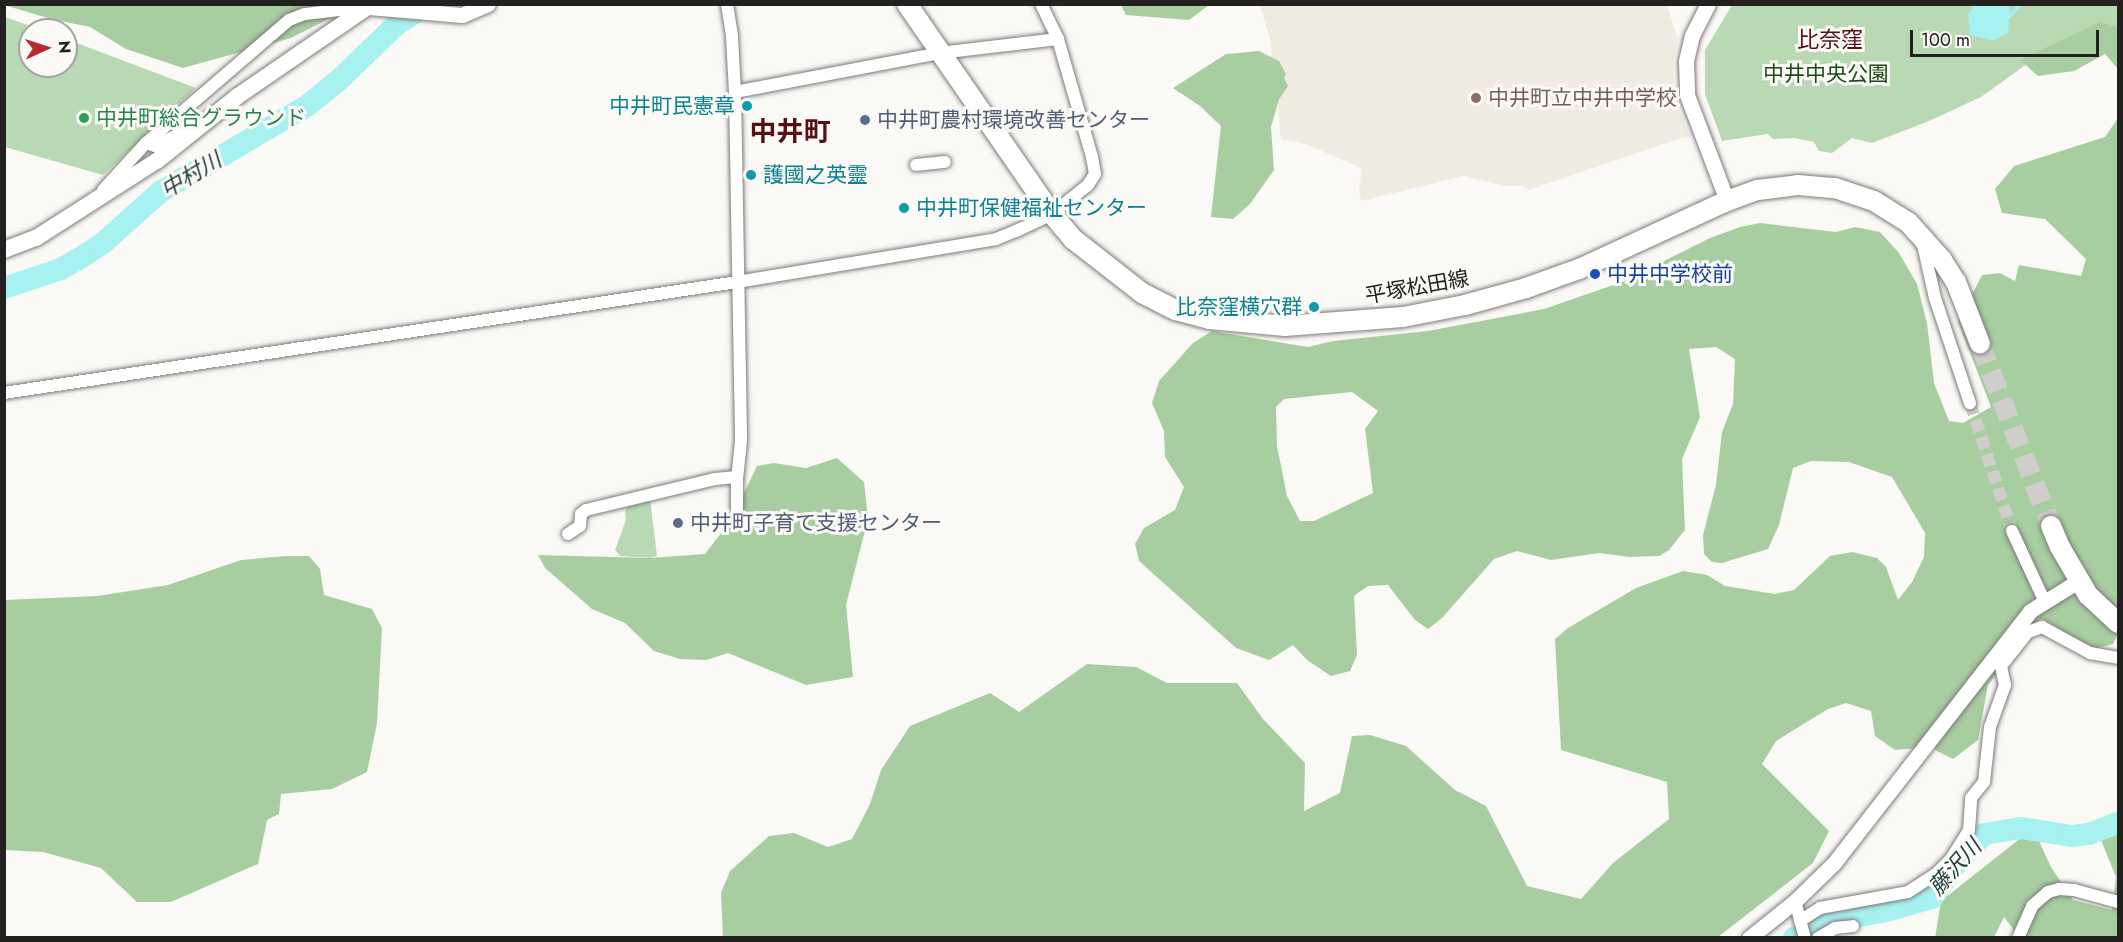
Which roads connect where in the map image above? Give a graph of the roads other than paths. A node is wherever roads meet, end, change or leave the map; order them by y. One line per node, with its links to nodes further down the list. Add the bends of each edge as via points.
1 (488, 4): 6 (street, via 462,15)
2 (727, 4): 9 (street)
3 (908, 4): 8 (main road, 平塚松田線)
4 (1041, 4): 7 (street)
5 (1708, 4): 14 (street, via 1692,35 1686,61 1687,95)
6 (371, 6): 10 (main road, via 292,57); 11 (street, via 305,14 289,20)
7 (1058, 39): 8 (street); 16 (street, via 1095,174 1088,185)
8 (939, 53): 9 (street); 16 (main road, 平塚松田線)
9 (735, 92): 19 (street)
10 (188, 137): 11 (street, via 179,134 155,146); 15 (main road)
11 (146, 143): 15 (street)
12 (945, 162): 13 (street)
13 (916, 165)
14 (1727, 201): 16 (main road, 平塚松田線, via 1579,269 1516,291 1403,316 1285,326 1210,319 1164,304 1099,261); 17 (main road, 平塚松田線, via 1758,190 1798,185 1835,188 1874,201 1908,222)
15 (87, 207): 18 (main road, via 36,238)
16 (1052, 214): 19 (street, via 996,239)
17 (1921, 236): 20 (main road, 平塚松田線, via 1956,282); 22 (street, via 1935,298)
18 (4, 250)
19 (737, 282): 21 (street); 23 (street, via 741,441)
20 (1980, 344)
21 (4, 393)
22 (1970, 403)
23 (737, 477): 24 (street); 27 (street, via 586,510 581,514 580,526)
24 (737, 510)
25 (2051, 525): 28 (main road)
26 (2013, 531): 29 (street)
27 (568, 534)
28 (2078, 580): 29 (street); 30 (main road)
29 (2044, 600): 32 (street, via 2030,611 1834,863)
30 (2118, 623)
31 (2118, 658): 34 (street, via 2090,653 2042,627 2028,632 2001,666 2005,685 1990,727 1984,782 1971,798 1969,830 1951,859 1908,892 1820,908)
32 (1795, 901): 34 (street); 36 (street)
33 (2118, 902): 39 (street, via 2074,890 2048,892 2032,906)
34 (1800, 921): 37 (street)
35 (1853, 926): 38 (street, via 1835,927)
36 (1749, 938)
37 (1805, 938)
38 (1818, 938)
39 (2018, 938)

